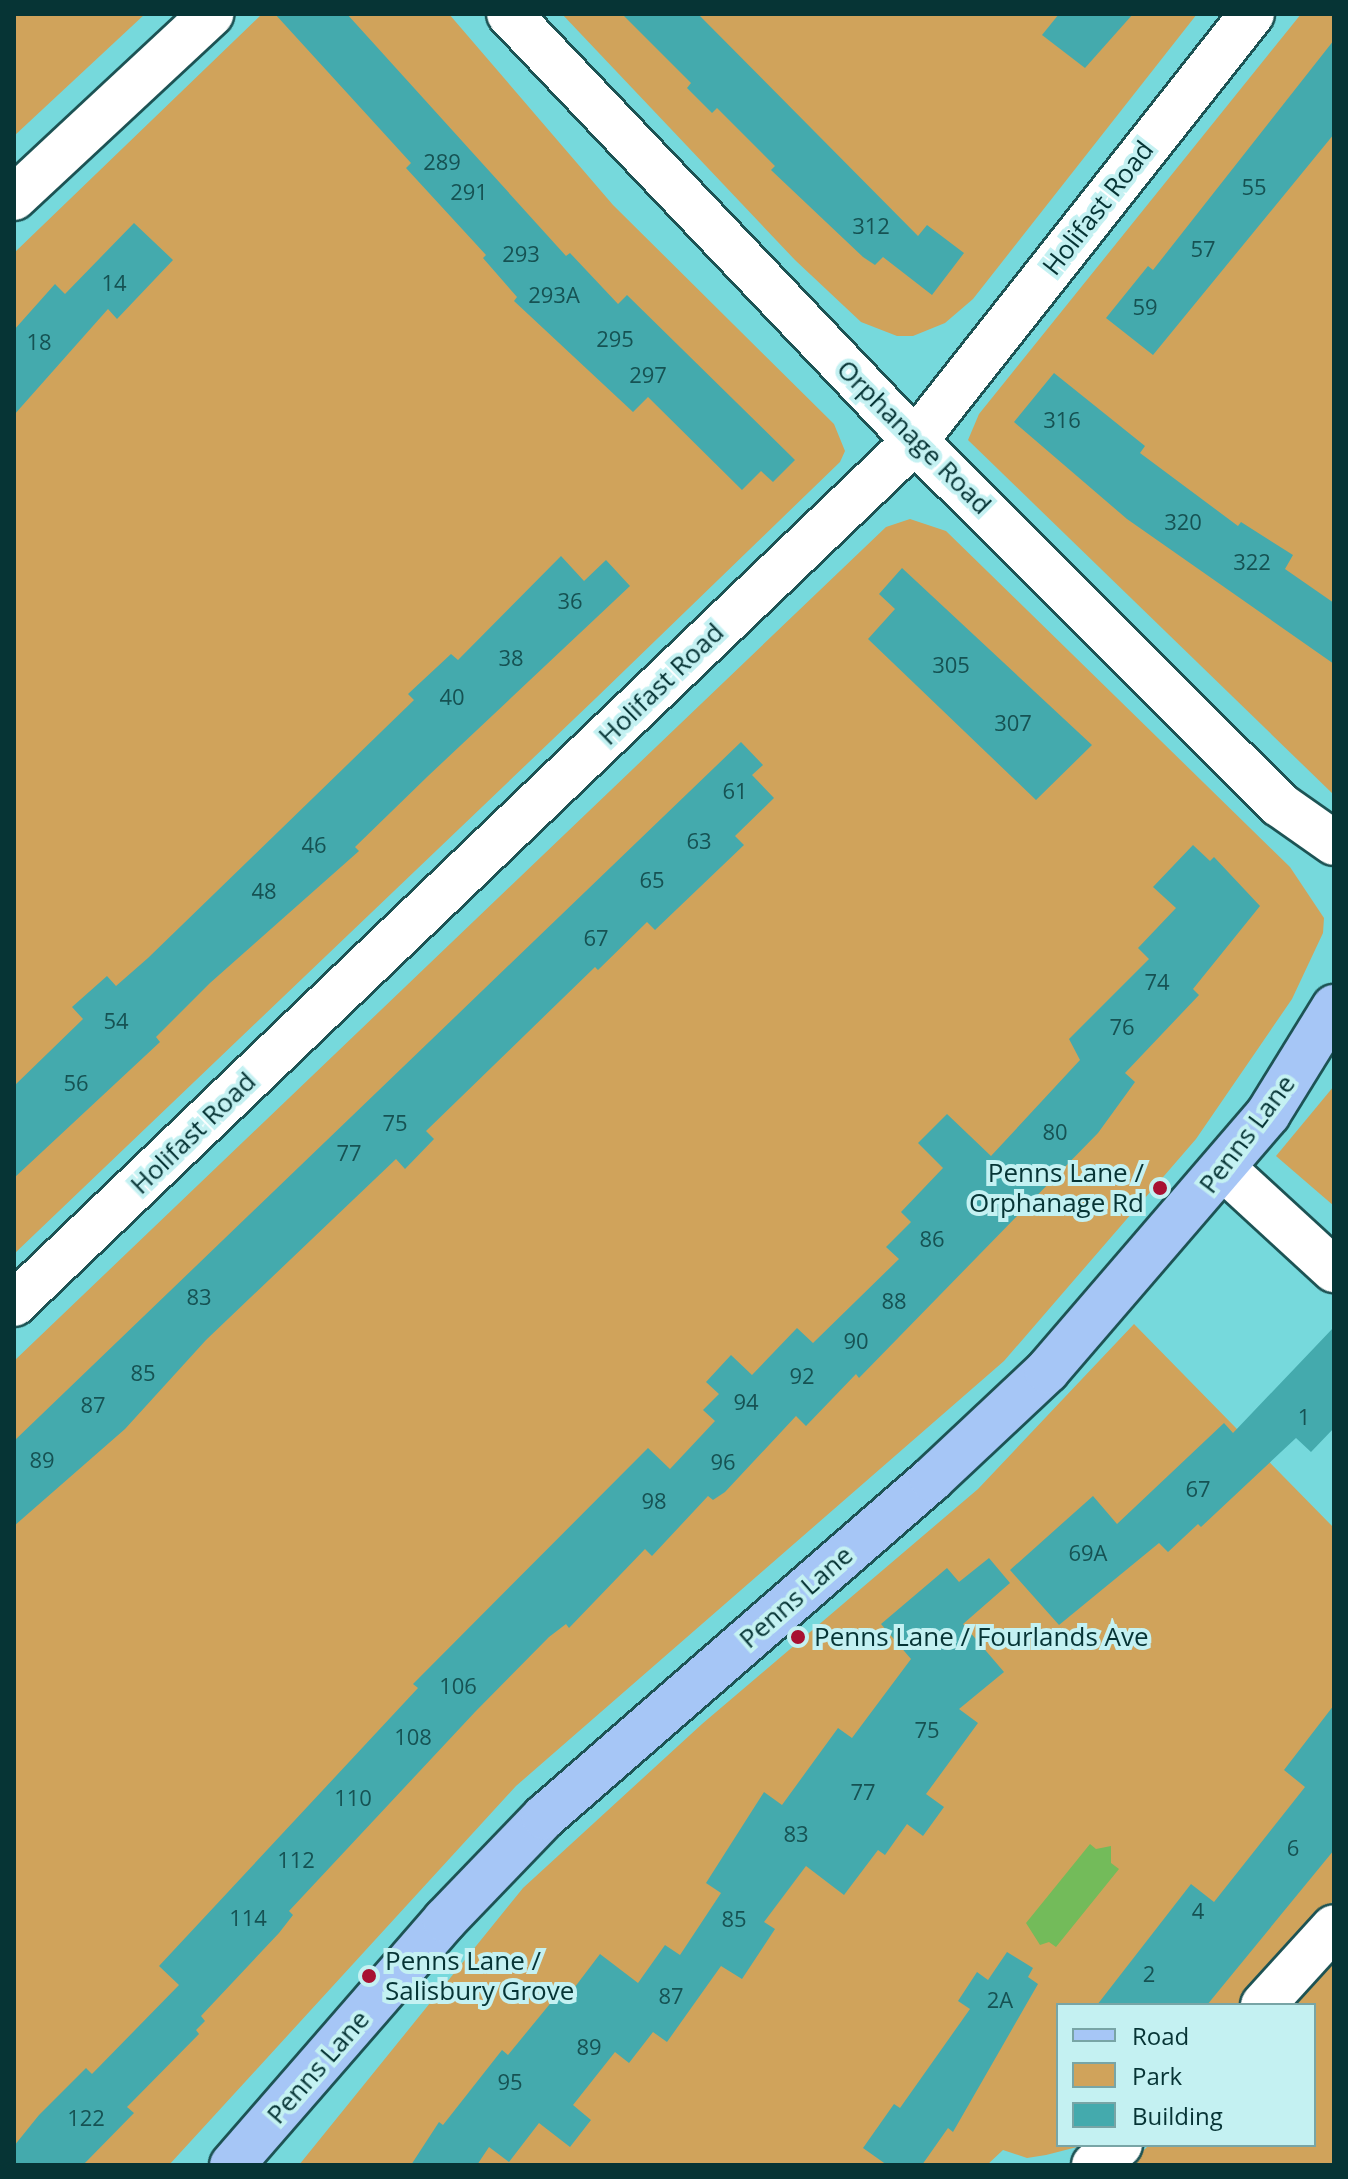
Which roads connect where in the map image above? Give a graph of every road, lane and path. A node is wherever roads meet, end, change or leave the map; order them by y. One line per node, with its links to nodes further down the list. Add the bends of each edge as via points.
1 (211, 14): 4 (street)
2 (509, 14): 5 (street, Orphanage Road)
3 (1252, 14): 5 (street, Holifast Road)
4 (14, 198)
5 (915, 441): 6 (street, Orphanage Road, via 1280,805); 10 (street, Holifast Road)
6 (1334, 843)
7 (1334, 1007): 8 (main road, Penns Lane, via 1268,1114)
8 (1223, 1168): 9 (street); 14 (main road, Penns Lane, via 1047,1371 932,1479 544,1817 445,1920)
9 (1334, 1270)
10 (14, 1304)
11 (1334, 1927): 12 (street)
12 (1265, 2003)
13 (1117, 2147): 15 (street)
14 (232, 2165)
15 (1094, 2165)

